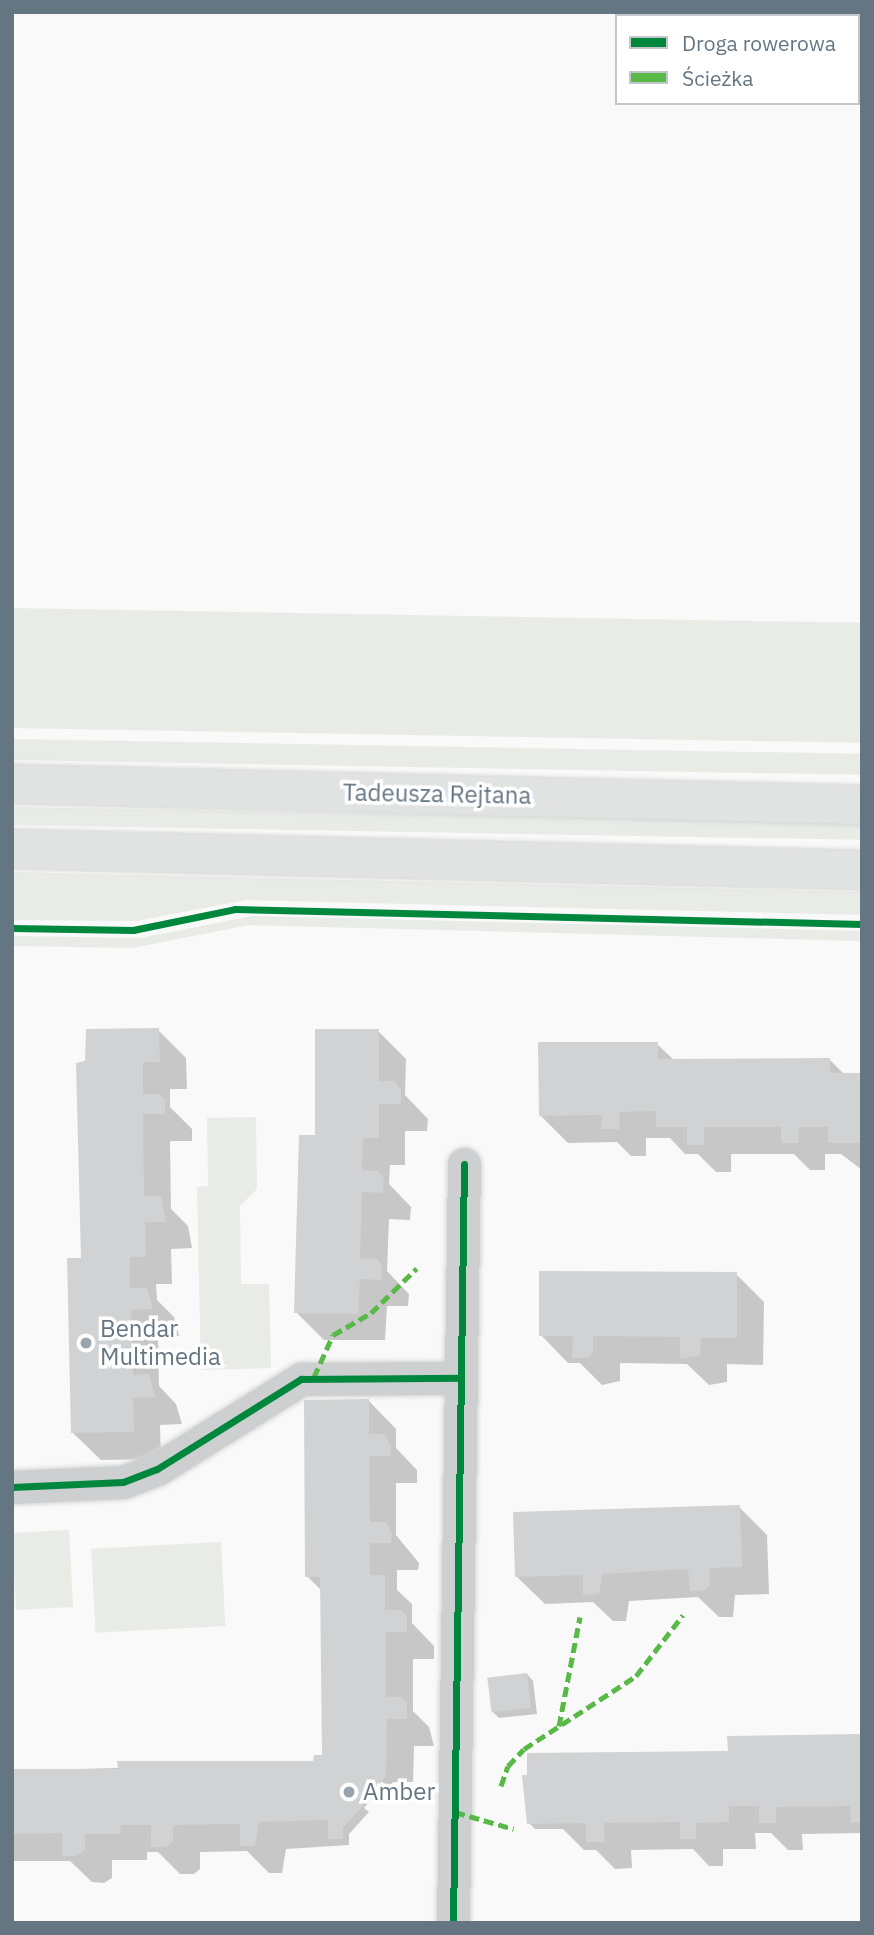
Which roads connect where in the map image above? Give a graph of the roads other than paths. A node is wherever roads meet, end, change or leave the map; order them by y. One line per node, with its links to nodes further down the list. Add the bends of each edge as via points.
1 (12, 784): 2 (main road, Tadeusza Rejtana)
2 (862, 805)
3 (12, 849): 4 (main road)
4 (862, 870)
5 (464, 1164): 6 (street)
6 (461, 1378): 7 (street, via 301,1380 157,1469 123,1482); 8 (street)
7 (12, 1487)
8 (453, 1923)

